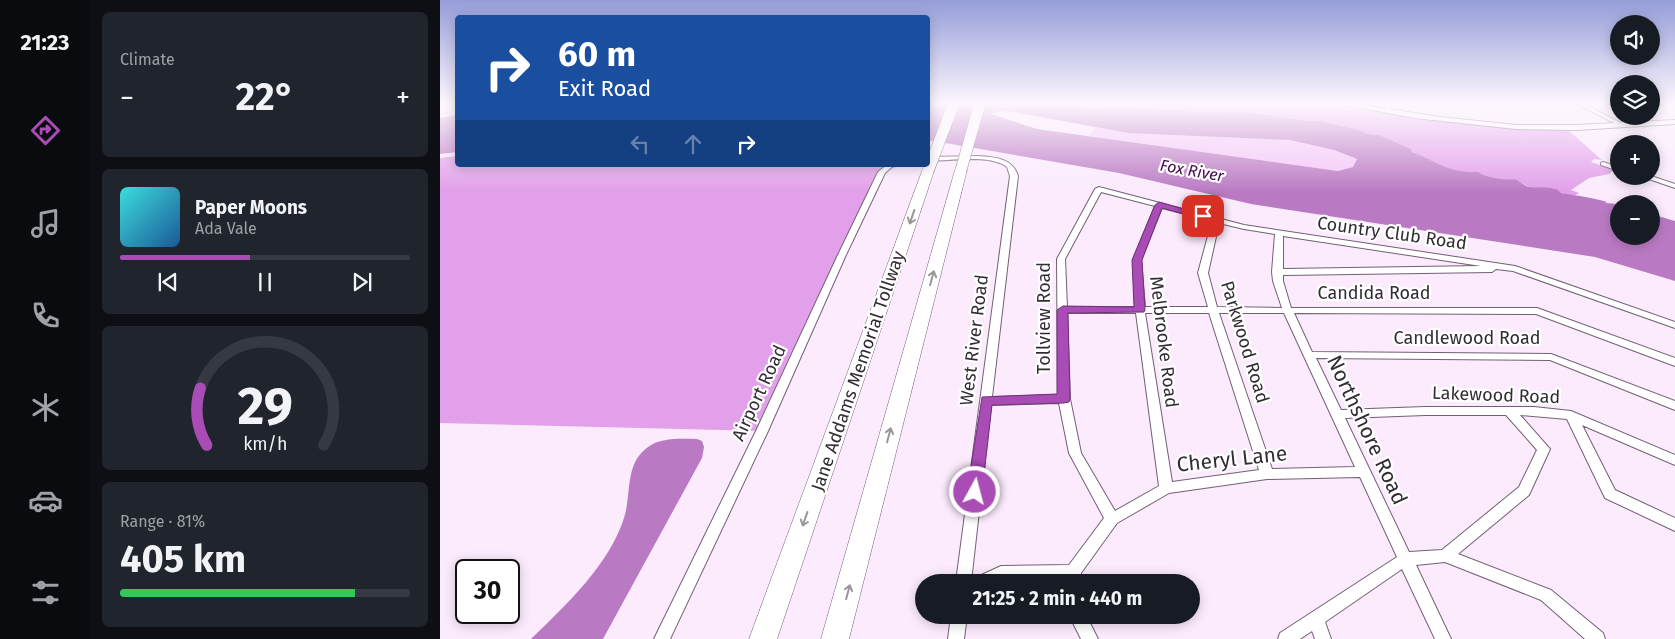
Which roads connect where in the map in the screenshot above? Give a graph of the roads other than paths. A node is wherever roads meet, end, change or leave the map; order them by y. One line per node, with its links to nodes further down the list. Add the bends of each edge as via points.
1 (941, 133): 3 (highway, Jane Addams Memorial Tollway, bridge)
2 (968, 133): 6 (highway, bridge)
3 (930, 160)
4 (1604, 164): 7 (street)
5 (930, 165): 6 (street)
6 (955, 165): 26 (street, West River Road, via 995,160 1007,164 1014,176); 48 (highway, one-way to 6)
7 (1610, 166)
8 (888, 167): 46 (street, Airport Road, via 882,172 841,257)
9 (927, 167): 47 (highway, Jane Addams Memorial Tollway, one-way to 47)
10 (1660, 181): 11 (street)
11 (1675, 186)
12 (1099, 189): 13 (street, Country Club Road); 19 (street, Tollview Road, via 1061,259)
13 (1159, 205): 14 (street, Country Club Road); 20 (street, Melbrooke Road, via 1137,260)
14 (1216, 220): 15 (street, Country Club Road); 21 (street, Parkwood Road, via 1203,273)
15 (1279, 233): 16 (street, Country Club Road); 17 (street, Northshore Road)
16 (1516, 269): 17 (street); 22 (street, Country Club Road)
17 (1277, 272): 18 (street, Northshore Road)
18 (1287, 309): 21 (street, Candida Road); 23 (street, Northshore Road); 24 (street, Candida Road, via 1537,311)
19 (1063, 310): 20 (street, Candida Road); 25 (street, Tollview Road)
20 (1140, 310): 21 (street, Candida Road); 34 (street, Melbrooke Road)
21 (1213, 310): 33 (street, Parkwood Road)
22 (1675, 325)
23 (1310, 355): 27 (street, Candlewood Road, via 1551,356); 29 (street, Northshore Road)
24 (1675, 362)
25 (1064, 398): 26 (street); 35 (street, Tollview Road, via 1075,453)
26 (986, 401): 39 (street, West River Road)
27 (1675, 406)
28 (1509, 411): 29 (street, Lakewood Road); 30 (street, Lakewood Road); 37 (street, via 1544,449 1524,491)
29 (1337, 414): 32 (street, Northshore Road)
30 (1572, 415): 31 (street, Lakewood Road); 36 (street, via 1610,494)
31 (1675, 460)
32 (1364, 472): 33 (street, Cheryl Lane); 38 (street, Northshore Road)
33 (1267, 474): 34 (street, Cheryl Lane)
34 (1166, 488): 35 (street, Cheryl Lane)
35 (1112, 519): 42 (street)
36 (1675, 525)
37 (1446, 556): 38 (street); 54 (street, via 1546,595)
38 (1405, 559): 43 (street); 53 (street, Northshore Road)
39 (964, 574)
40 (999, 574): 41 (street)
41 (1019, 574)
42 (1076, 574)
43 (1316, 618): 51 (street); 52 (street)
44 (958, 624): 49 (street)
45 (1082, 624): 50 (street)
46 (662, 639)
47 (763, 639)
48 (835, 639)
49 (956, 639)
50 (1090, 639)
51 (1286, 639)
52 (1323, 639)
53 (1443, 639)
54 (1597, 639)

